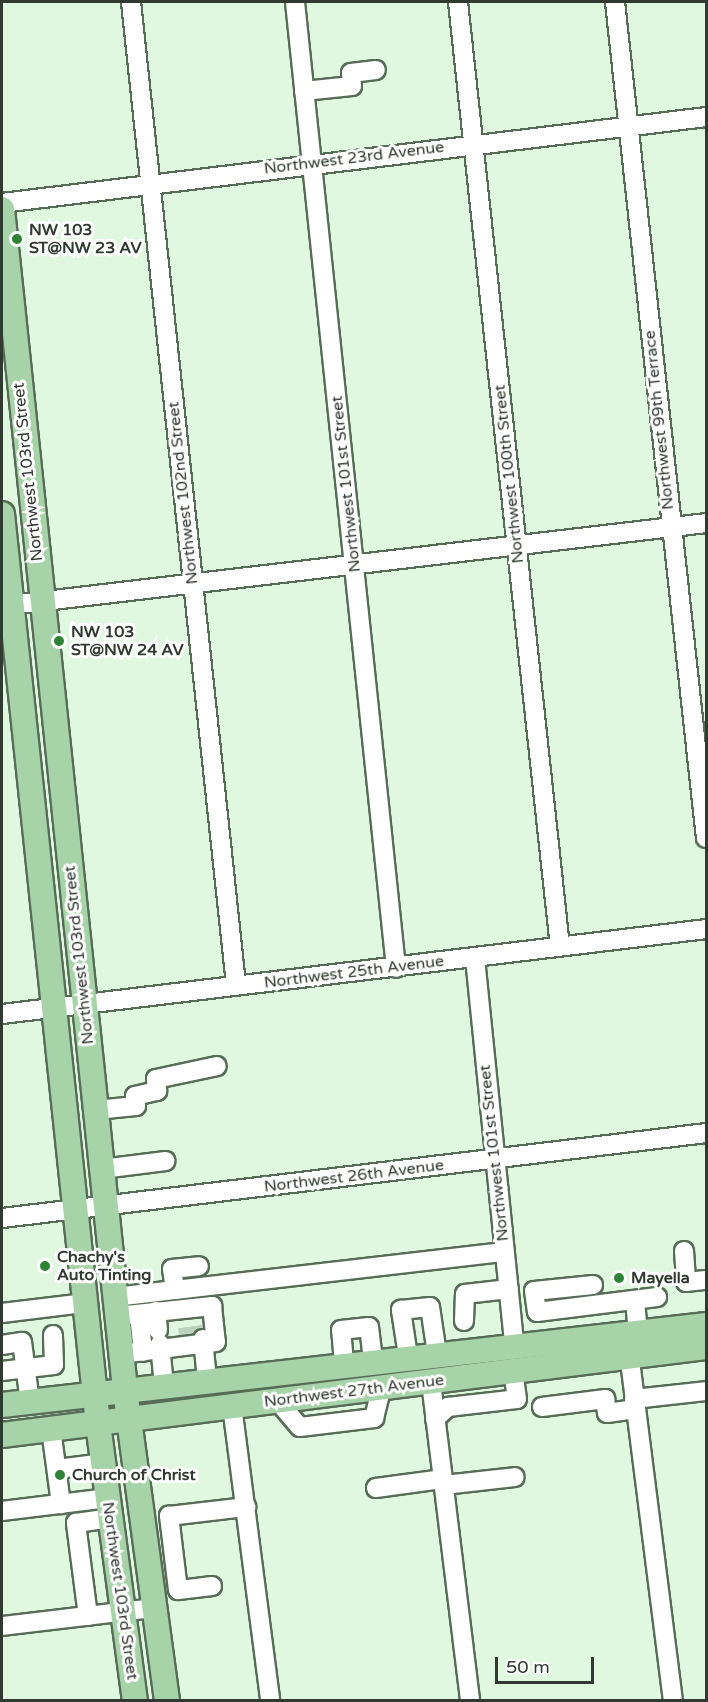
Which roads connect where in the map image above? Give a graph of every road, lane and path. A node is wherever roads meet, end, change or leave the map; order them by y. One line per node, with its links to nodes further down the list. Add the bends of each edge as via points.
1 (131, 2): 11 (street, Northwest 102nd Street)
2 (294, 2): 6 (street, Northwest 101st Street)
3 (458, 2): 9 (street, Northwest 100th Street)
4 (615, 2): 8 (street, Northwest 99th Terrace)
5 (376, 70): 6 (street, via 351,73 352,86)
6 (304, 91): 10 (street, Northwest 101st Street)
7 (706, 117): 8 (street, Northwest 23rd Avenue)
8 (628, 126): 9 (street, Northwest 23rd Avenue); 16 (street, Northwest 99th Terrace)
9 (474, 144): 10 (street, Northwest 23rd Avenue); 17 (street, Northwest 100th Street)
10 (311, 162): 11 (street, Northwest 23rd Avenue); 18 (street, Northwest 101st Street)
11 (150, 182): 12 (street, Northwest 23rd Avenue); 19 (street, Northwest 102nd Street)
12 (2, 203)
13 (2, 209): 20 (main road, Northwest 103rd Street)
14 (2, 514): 21 (main road, Northwest 103rd Street)
15 (706, 523): 16 (street)
16 (670, 527): 17 (street); 22 (street, Northwest 99th Terrace)
17 (517, 545): 18 (street); 24 (street, Northwest 100th Street)
18 (355, 564): 19 (street); 26 (street, Northwest 101st Street)
19 (193, 583): 20 (street); 27 (street, Northwest 102nd Street)
20 (42, 602): 21 (street); 28 (main road, Northwest 103rd Street)
21 (6, 605): 29 (main road, Northwest 103rd Street)
22 (706, 838)
23 (706, 929): 24 (street, Northwest 25th Avenue)
24 (561, 947): 25 (street, Northwest 25th Avenue)
25 (475, 958): 26 (street, Northwest 25th Avenue); 34 (street, Northwest 101st Street)
26 (396, 968): 27 (street, Northwest 25th Avenue)
27 (236, 985): 28 (street, Northwest 25th Avenue)
28 (85, 1005): 29 (street, Northwest 25th Avenue); 32 (main road, Northwest 103rd Street)
29 (53, 1008): 30 (street, Northwest 25th Avenue); 38 (main road, Northwest 103rd Street)
30 (2, 1014)
31 (217, 1066): 32 (street, via 156,1079 157,1091 135,1096 136,1106)
32 (96, 1110): 36 (main road, Northwest 103rd Street)
33 (706, 1133): 34 (street, Northwest 26th Avenue)
34 (494, 1159): 37 (street, Northwest 26th Avenue); 41 (street, Northwest 101st Street)
35 (165, 1161): 36 (street)
36 (102, 1169): 37 (main road, Northwest 103rd Street)
37 (106, 1206): 38 (street, Northwest 26th Avenue); 50 (main road, Northwest 103rd Street)
38 (74, 1209): 39 (street, Northwest 26th Avenue); 49 (main road, Northwest 103rd Street)
39 (2, 1218)
40 (684, 1251): 43 (street, via 686,1282)
41 (504, 1252): 45 (street, Northwest 101st Street); 46 (street)
42 (199, 1266): 46 (street, via 172,1269)
43 (706, 1280)
44 (593, 1285): 48 (street, via 534,1292 537,1312)
45 (508, 1289): 52 (street, via 465,1294); 63 (street, Northwest 101st Street)
46 (174, 1290): 50 (street)
47 (657, 1297): 48 (street)
48 (635, 1300): 56 (street)
49 (85, 1303): 51 (street); 72 (main road, Northwest 103rd Street)
50 (132, 1309): 54 (street); 58 (main road, Northwest 103rd Street); 58 (street)
51 (2, 1313)
52 (464, 1321)
53 (706, 1325): 56 (main road, Northwest 27th Avenue)
54 (195, 1330): 58 (street); 67 (street)
55 (53, 1335): 65 (street, via 54,1365)
56 (632, 1342): 59 (main road, Northwest 27th Avenue); 63 (main road, Northwest 27th Avenue); 74 (street)
57 (2, 1345): 65 (street, via 22,1342)
58 (148, 1346): 69 (street); 70 (main road, Northwest 103rd Street)
59 (706, 1347)
60 (438, 1354): 61 (main road, Northwest 27th Avenue); 61 (street, via 430,1306 401,1310); 63 (main road, Northwest 27th Avenue)
61 (408, 1356): 62 (main road, Northwest 27th Avenue)
62 (373, 1360): 64 (main road, Northwest 27th Avenue); 64 (street, via 369,1327 341,1330)
63 (514, 1360): 68 (main road, Northwest 27th Avenue); 78 (street, Northwest 101st Street, via 517,1399 448,1407)
64 (344, 1363): 67 (main road, Northwest 27th Avenue)
65 (26, 1368): 66 (street); 73 (street)
66 (2, 1371)
67 (207, 1380): 69 (main road, Northwest 27th Avenue)
68 (431, 1382): 76 (main road, Northwest 27th Avenue); 78 (street)
69 (164, 1386): 70 (main road, Northwest 27th Avenue)
70 (125, 1390): 72 (main road, Northwest 27th Avenue); 79 (main road, Northwest 103rd Street)
71 (706, 1391): 74 (street)
72 (95, 1394): 73 (main road, Northwest 27th Avenue); 80 (main road, Northwest 103rd Street)
73 (30, 1401): 75 (main road, Northwest 27th Avenue)
74 (635, 1404): 77 (street, via 607,1413 605,1399); 101 (street)
75 (2, 1405)
76 (232, 1406): 79 (main road, Northwest 27th Avenue); 89 (street)
77 (542, 1407)
78 (435, 1419): 86 (street)
79 (129, 1420): 80 (main road, Northwest 27th Avenue); 93 (main road, Northwest 103rd Street)
80 (98, 1424): 81 (main road, Northwest 27th Avenue); 83 (main road, Northwest 103rd Street)
81 (51, 1429): 82 (main road, Northwest 27th Avenue); 84 (street)
82 (2, 1435)
83 (103, 1463): 84 (street); 90 (main road, Northwest 103rd Street)
84 (57, 1469): 88 (street)
85 (515, 1477): 86 (street)
86 (443, 1482): 87 (street); 100 (street)
87 (376, 1488)
88 (61, 1504): 90 (street); 91 (street)
89 (246, 1507): 92 (street, via 169,1516 178,1590); 99 (street)
90 (109, 1508): 94 (main road, Northwest 103rd Street); 95 (street, via 76,1523)
91 (2, 1510)
92 (212, 1586)
93 (154, 1608): 94 (street); 98 (main road, Northwest 103rd Street)
94 (123, 1611): 95 (street); 97 (main road, Northwest 103rd Street)
95 (88, 1616): 96 (street)
96 (2, 1626)
97 (135, 1701)
98 (167, 1701)
99 (270, 1701)
100 (470, 1701)
101 (673, 1701)

